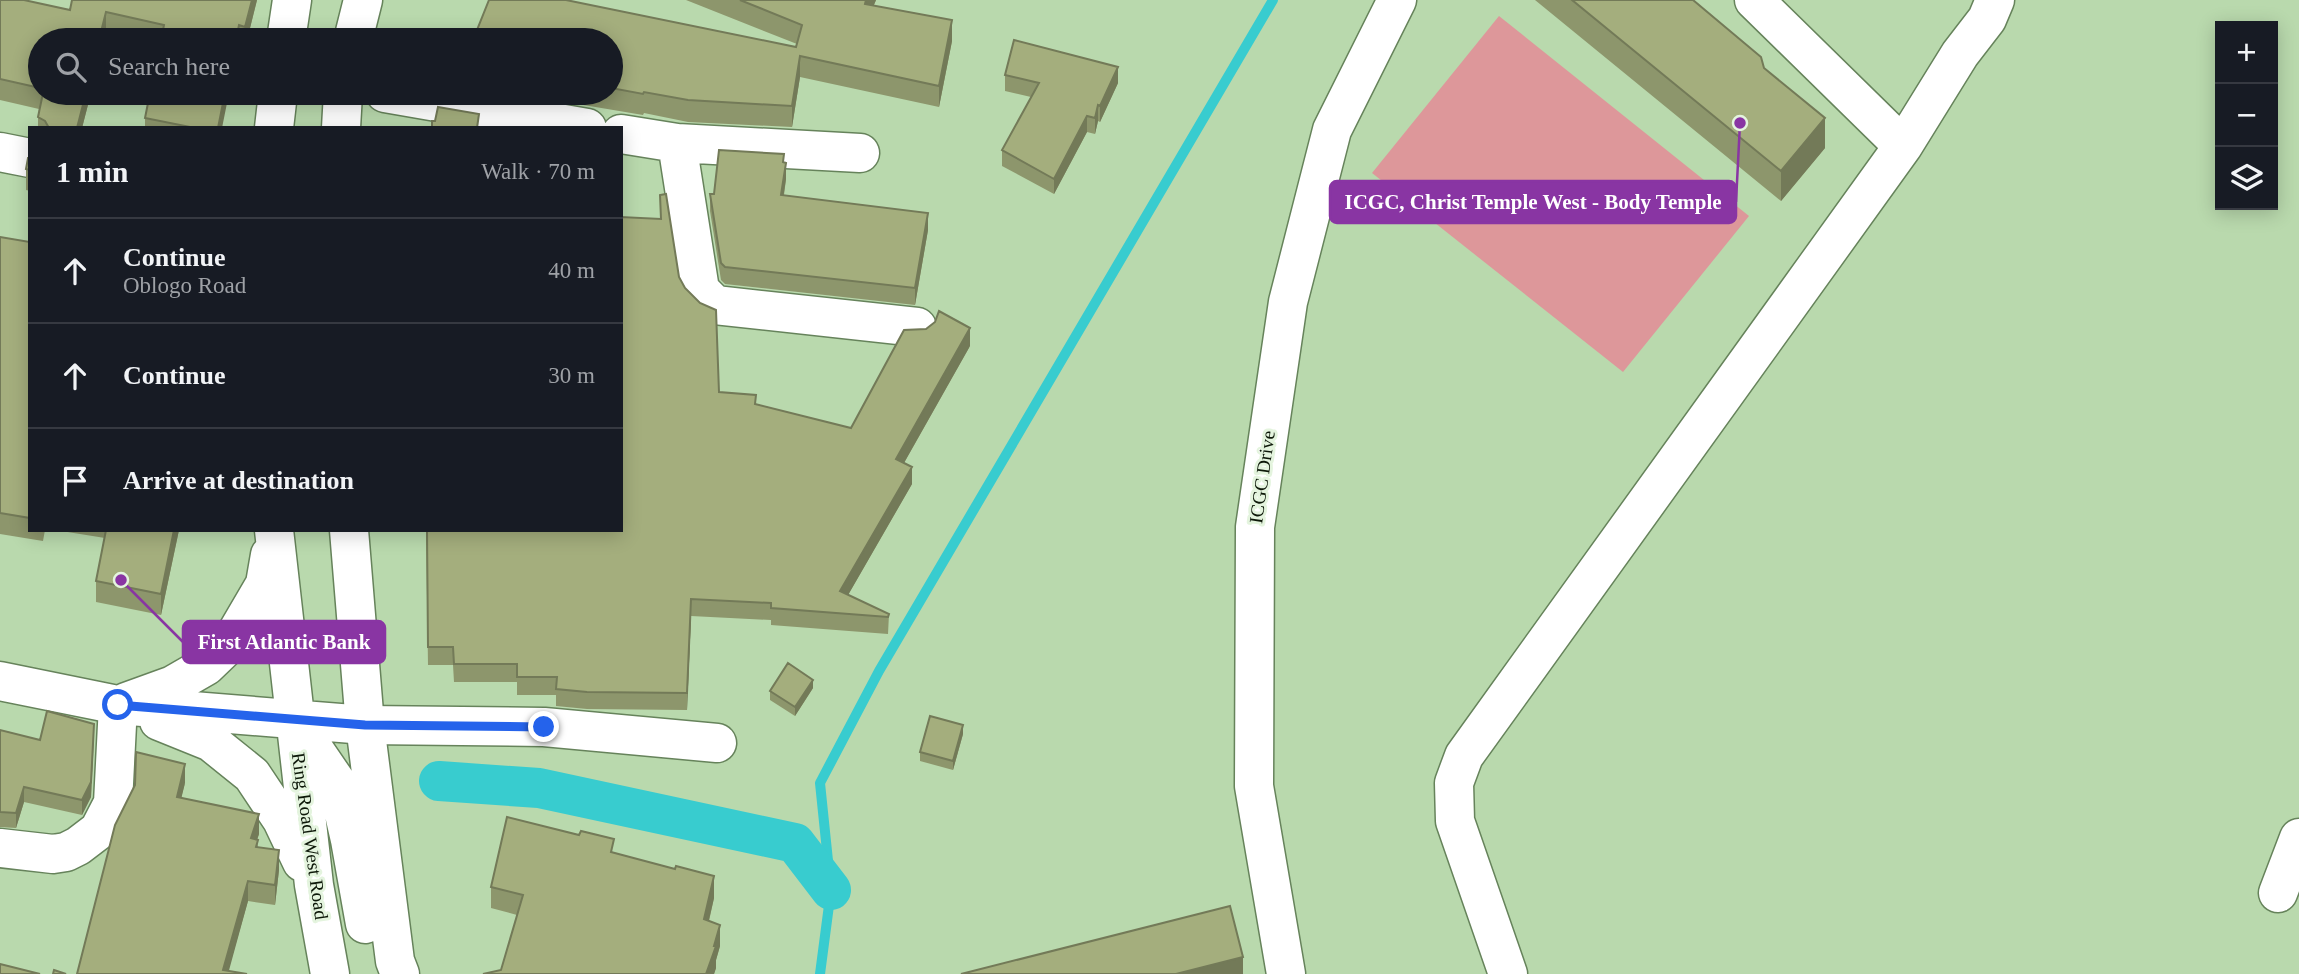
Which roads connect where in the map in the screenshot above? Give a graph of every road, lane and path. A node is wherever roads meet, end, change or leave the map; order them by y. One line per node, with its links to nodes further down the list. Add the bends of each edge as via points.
1 (292, 0): 6 (main road)
2 (363, 0): 7 (main road)
3 (1397, 0): 35 (main road, ICGC Drive, via 1332,130 1288,302 1255,527 1254,786)
4 (1754, 0): 16 (main road)
5 (1995, 0): 16 (main road)
6 (288, 28)
7 (356, 28)
8 (277, 105): 11 (main road)
9 (342, 105): 12 (main road)
10 (454, 105): 13 (main road)
11 (274, 126)
12 (341, 126)
13 (575, 126)
14 (623, 134): 15 (main road)
15 (677, 143): 18 (main road); 20 (main road, via 700,290 715,305)
16 (1903, 146): 36 (main road, via 1464,756 1454,783 1455,821)
17 (0, 152): 19 (main road)
18 (860, 153)
19 (28, 158)
20 (917, 327)
21 (274, 532): 24 (main road, via 265,584 231,642 206,666 173,685); 25 (main road, Ring Road West Road)
22 (349, 532): 26 (main road)
23 (0, 681): 24 (main road)
24 (118, 705): 25 (main road); 29 (main road, via 113,803 99,830 66,852); 30 (main road, via 211,741 251,775 282,820)
25 (295, 721): 26 (main road); 30 (main road, Ring Road West Road); 33 (main road, via 337,783)
26 (365, 725): 27 (main road, via 544,727); 34 (main road)
27 (717, 743)
28 (2299, 838): 31 (main road)
29 (0, 848)
30 (314, 885): 32 (main road, Ring Road West Road)
31 (2278, 893)
32 (330, 974)
33 (374, 974)
34 (400, 974)
35 (1286, 974)
36 (1508, 974)

